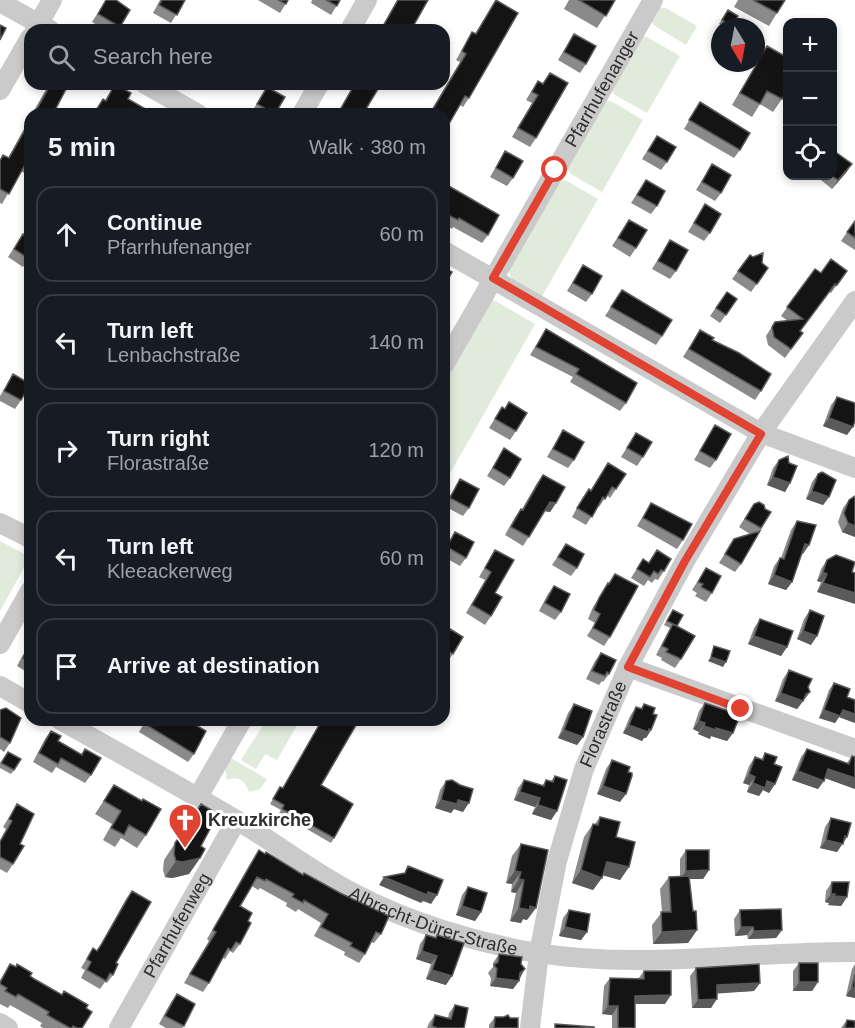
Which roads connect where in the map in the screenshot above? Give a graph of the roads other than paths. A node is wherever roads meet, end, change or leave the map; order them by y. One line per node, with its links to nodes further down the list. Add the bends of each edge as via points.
1 (52, 0): 6 (street)
2 (367, 0): 7 (street)
3 (653, 0): 15 (street, Pfarrhufenanger)
4 (0, 2): 5 (street)
5 (30, 24)
6 (41, 24)
7 (353, 24)
8 (24, 52): 9 (street)
9 (0, 90)
10 (156, 90): 12 (street)
11 (316, 90): 13 (street)
12 (187, 108)
13 (305, 108)
14 (450, 254): 15 (street)
15 (493, 278): 17 (street, Pfarrhufenanger); 18 (street)
16 (855, 301): 18 (street, Florastraße)
17 (450, 354)
18 (761, 434): 19 (street); 24 (street, Florastraße, via 685,561)
19 (855, 468)
20 (0, 523): 21 (street)
21 (24, 535)
22 (24, 602): 23 (street)
23 (0, 644)
24 (628, 667): 29 (street); 33 (street, Florastraße, via 584,769 557,861)
25 (0, 686): 26 (street)
26 (24, 700)
27 (71, 726): 30 (street, Albrecht-Dürer-Straße)
28 (239, 726): 30 (street)
29 (855, 749)
30 (198, 797): 31 (street, Albrecht-Dürer-Straße)
31 (236, 820): 33 (street, Albrecht-Dürer-Straße, via 353,893 417,921 489,943); 36 (street, Pfarrhufenweg)
32 (855, 951): 33 (street, Albrecht-Dürer-Straße, via 675,960)
33 (539, 953): 37 (street, Florastraße)
34 (0, 1023): 35 (street)
35 (8, 1028)
36 (119, 1028)
37 (530, 1028)

